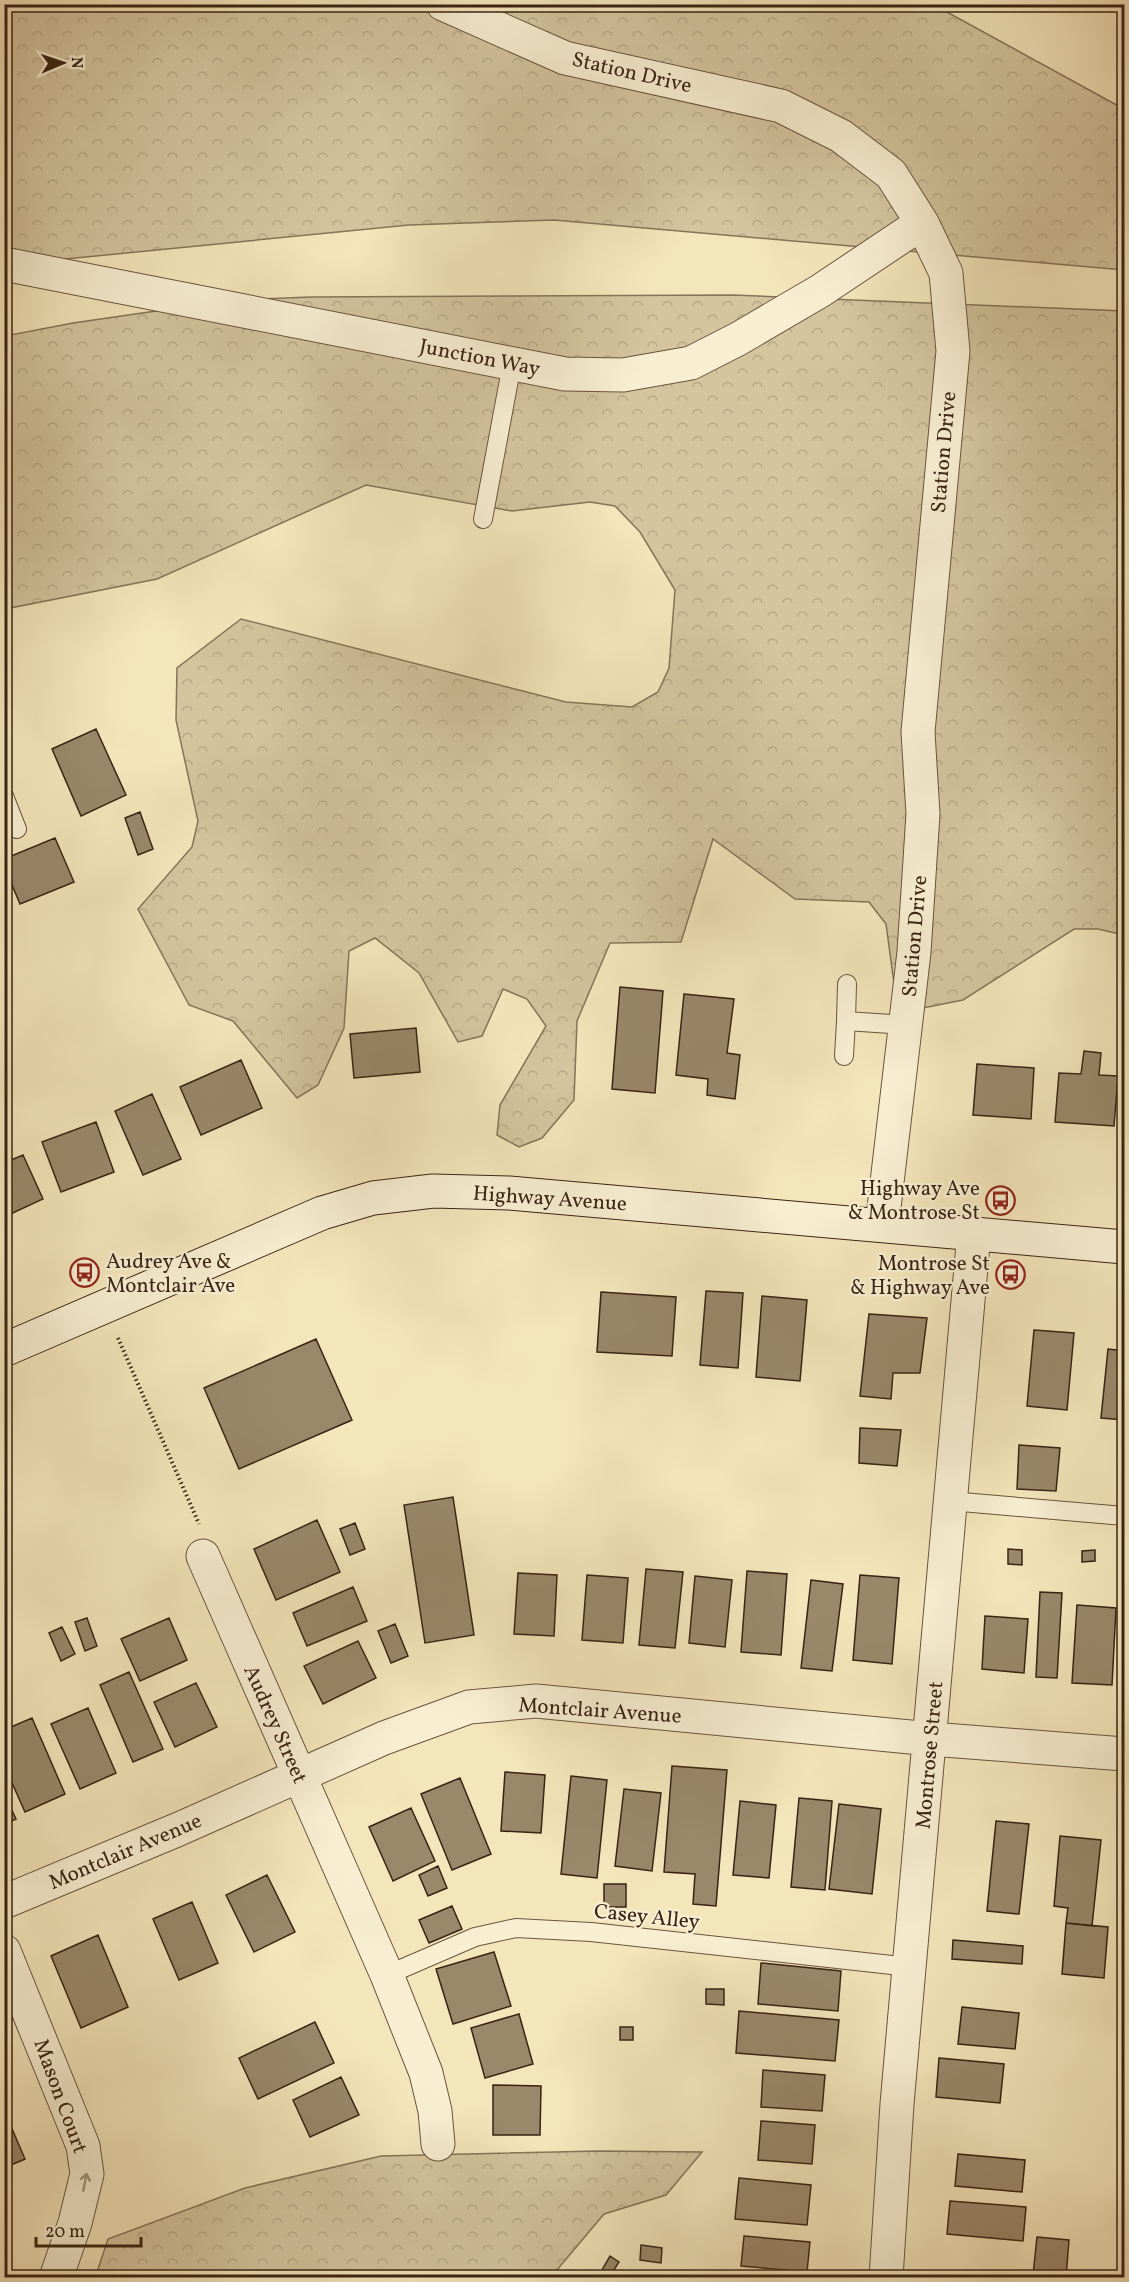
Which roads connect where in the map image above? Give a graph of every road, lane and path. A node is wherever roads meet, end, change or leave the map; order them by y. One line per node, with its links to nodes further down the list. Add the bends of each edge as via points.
1 (443, 4): 2 (street, Station Drive, via 565,58 781,106 842,136 891,174)
2 (922, 223): 4 (street, Junction Way, via 820,291 691,363 623,375 565,374); 10 (street, Station Drive, via 946,273 953,351 918,732 923,814)
3 (4, 264): 4 (street, Junction Way)
4 (512, 363): 5 (lane)
5 (483, 519)
6 (4, 796): 7 (lane)
7 (17, 829)
8 (847, 984): 9 (lane)
9 (846, 1021): 10 (lane); 11 (lane)
10 (906, 1025): 12 (street, Station Drive)
11 (844, 1056)
12 (882, 1225): 13 (street, Highway Avenue); 15 (street, Highway Avenue, via 509,1193 413,1193 372,1198 322,1213)
13 (974, 1233): 14 (street, Highway Avenue); 17 (street, Montrose Street)
14 (1125, 1247)
15 (104, 1307): 16 (street, Highway Avenue); 19 (path, via 204,1536)
16 (4, 1350)
17 (950, 1501): 18 (lane); 20 (street, Montrose Street)
18 (1125, 1516)
19 (203, 1556): 22 (street, Audrey Street)
20 (931, 1739): 21 (street, Montclair Avenue); 22 (street, Montclair Avenue, via 536,1701 469,1707); 25 (street, Montrose Street)
21 (1125, 1754)
22 (299, 1774): 23 (street, Montclair Avenue); 26 (street, Audrey Street)
23 (4, 1902)
24 (4, 1951): 28 (street, Mason Court, one-way to 24, via 87,2174 83,2146)
25 (910, 1967): 26 (lane, Casey Alley, via 591,1932 516,1928 475,1937); 29 (street, Montrose Street)
26 (387, 1975): 27 (street, Audrey Street, via 426,2073)
27 (438, 2145)
28 (56, 2277)
29 (886, 2277)

